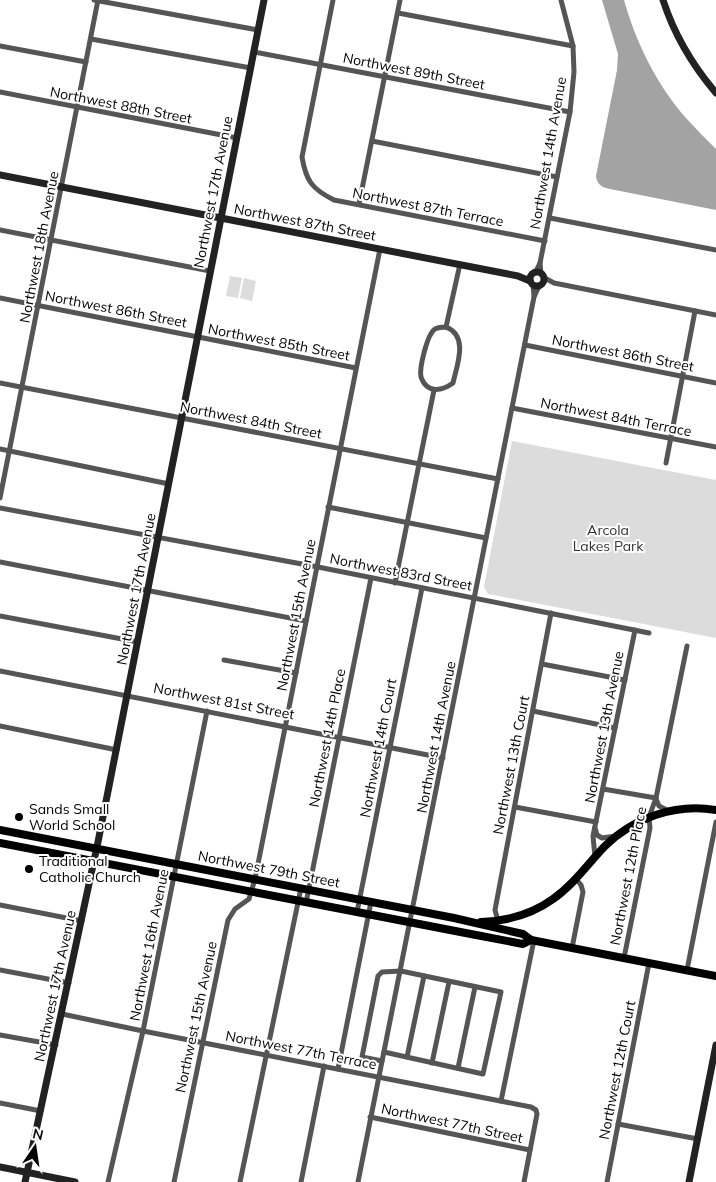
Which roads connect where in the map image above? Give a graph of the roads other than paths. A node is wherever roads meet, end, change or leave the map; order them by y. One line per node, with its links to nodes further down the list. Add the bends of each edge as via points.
1 (97, 0): 8 (street); 9 (street, Northwest 18th Avenue)
2 (264, 0): 8 (main road, Northwest 17th Avenue)
3 (333, 0): 14 (street)
4 (400, 0): 7 (street)
5 (561, 0): 11 (street, Northwest 14th Avenue)
6 (663, 0): 18 (main road, via 670,23)
7 (398, 13): 11 (street); 16 (street)
8 (258, 30): 12 (main road, Northwest 17th Avenue)
9 (91, 39): 13 (street, Northwest 18th Avenue); 15 (street)
10 (0, 46): 13 (street)
11 (573, 46): 20 (street, Northwest 14th Avenue)
12 (254, 52): 14 (street, Northwest 89th Street); 15 (main road, Northwest 17th Avenue)
13 (86, 62): 19 (street, Northwest 18th Avenue)
14 (320, 64): 16 (street, Northwest 89th Street); 26 (street, Northwest 87th Terrace, via 302,157 304,171 311,185 322,194 334,200)
15 (251, 68): 21 (main road, Northwest 17th Avenue)
16 (385, 77): 20 (street, Northwest 89th Street); 22 (street)
17 (0, 92): 19 (street, Northwest 88th Street)
18 (716, 93)
19 (78, 108): 21 (street, Northwest 88th Street); 25 (street, Northwest 18th Avenue)
20 (570, 112): 24 (street, Northwest 14th Avenue)
21 (237, 138): 27 (main road, Northwest 17th Avenue)
22 (372, 141): 24 (street); 26 (street)
23 (0, 175): 25 (main road, Northwest 87th Street)
24 (557, 177): 28 (street, Northwest 14th Avenue)
25 (62, 187): 27 (main road, Northwest 87th Street); 30 (street, Northwest 18th Avenue)
26 (359, 204): 31 (street, Northwest 87th Terrace)
27 (221, 218): 32 (main road, Northwest 87th Street); 35 (main road, Northwest 17th Avenue)
28 (550, 218): 31 (street, Northwest 14th Avenue); 33 (street)
29 (0, 230): 30 (street)
30 (52, 240): 35 (street); 38 (street, Northwest 18th Avenue)
31 (545, 241): 36 (street, Northwest 14th Avenue)
32 (380, 249): 34 (main road, Northwest 87th Street); 44 (street, Northwest 15th Avenue)
33 (716, 250)
34 (460, 264): 36 (main road, Northwest 87th Street); 41 (street)
35 (210, 272): 42 (main road, Northwest 17th Avenue)
36 (537, 279): 39 (street, Northwest 87th Street); 43 (street, Northwest 14th Avenue)
37 (0, 298): 38 (street, Northwest 86th Street)
38 (38, 305): 42 (street, Northwest 86th Street); 48 (street, Northwest 18th Avenue)
39 (695, 311): 40 (street, Northwest 87th Street); 45 (street)
40 (716, 315)
41 (446, 327): 49 (street, via 434,329 428,336 421,376); 49 (street, via 460,338 460,348 453,383 444,390)
42 (198, 337): 44 (street, Northwest 85th Street); 51 (main road, Northwest 17th Avenue)
43 (525, 345): 45 (street, Northwest 86th Street); 50 (street, Northwest 14th Avenue)
44 (356, 368): 54 (street, Northwest 15th Avenue)
45 (682, 377): 47 (street, Northwest 86th Street); 52 (street)
46 (0, 383): 48 (street, Northwest 84th Street)
47 (716, 383)
48 (22, 388): 51 (street, Northwest 84th Street); 56 (street, Northwest 18th Avenue)
49 (434, 390): 57 (street)
50 (512, 408): 52 (street, Northwest 84th Terrace); 59 (street, Northwest 14th Avenue)
51 (182, 418): 54 (street, Northwest 84th Street); 60 (main road, Northwest 17th Avenue)
52 (670, 439): 53 (street, Northwest 84th Terrace); 58 (street)
53 (716, 447)
54 (339, 448): 57 (street, Northwest 84th Street); 62 (street, Northwest 15th Avenue)
55 (0, 449): 56 (street)
56 (10, 451): 60 (street); 61 (street, Northwest 18th Avenue)
57 (420, 463): 59 (street, Northwest 84th Street); 64 (street)
58 (666, 463)
59 (498, 479): 66 (street, Northwest 14th Avenue)
60 (169, 484): 65 (main road, Northwest 17th Avenue)
61 (0, 498)
62 (328, 507): 64 (street); 68 (street, Northwest 15th Avenue)
63 (0, 508): 65 (street, Northwest 83rd Street)
64 (408, 523): 66 (street); 70 (street)
65 (159, 537): 68 (street, Northwest 83rd Street); 72 (main road, Northwest 17th Avenue)
66 (486, 538): 73 (street, Northwest 14th Avenue)
67 (0, 562): 72 (street)
68 (318, 567): 69 (street, Northwest 83rd Street); 76 (street, Northwest 15th Avenue)
69 (371, 578): 70 (street, Northwest 83rd Street); 92 (street, Northwest 14th Place)
70 (396, 583): 71 (street, Northwest 83rd Street)
71 (422, 588): 73 (street, Northwest 83rd Street); 93 (street, Northwest 14th Court)
72 (148, 590): 76 (street); 79 (main road, Northwest 17th Avenue)
73 (474, 599): 74 (street, Northwest 83rd Street); 95 (street, Northwest 14th Avenue)
74 (552, 613): 77 (street, Northwest 83rd Street); 82 (street, Northwest 13th Court)
75 (0, 616): 79 (street)
76 (306, 621): 84 (street, Northwest 15th Avenue)
77 (634, 630): 78 (street, Northwest 83rd Street); 85 (street, Northwest 13th Avenue)
78 (649, 633)
79 (138, 642): 86 (main road, Northwest 17th Avenue)
80 (687, 646): 97 (street, Northwest 12th Place)
81 (224, 660): 84 (street)
82 (542, 664): 85 (street); 88 (street, Northwest 13th Court)
83 (0, 671): 86 (street, Northwest 81st Street)
84 (296, 674): 90 (street, Northwest 15th Avenue)
85 (625, 680): 91 (street, Northwest 13th Avenue)
86 (128, 695): 87 (street, Northwest 81st Street); 94 (main road, Northwest 17th Avenue)
87 (207, 711): 90 (street, Northwest 81st Street); 110 (street, Northwest 16th Avenue)
88 (533, 711): 91 (street); 98 (street, Northwest 13th Court)
89 (0, 726): 94 (street)
90 (286, 726): 92 (street, Northwest 81st Street); 112 (street, Northwest 15th Avenue)
91 (615, 728): 96 (street, Northwest 13th Avenue)
92 (338, 737): 93 (street, Northwest 81st Street); 114 (street, Northwest 14th Place)
93 (390, 747): 95 (street, Northwest 81st Street); 116 (street, Northwest 14th Court)
94 (117, 750): 107 (main road, Northwest 17th Avenue)
95 (443, 758): 120 (street, Northwest 14th Avenue)
96 (603, 789): 97 (street); 103 (street, Northwest 13th Avenue)
97 (656, 798): 100 (street, Northwest 12th Place, via 659,806); 101 (street, Northwest 12th Place)
98 (515, 807): 103 (street); 124 (street, Northwest 13th Court, via 495,910)
99 (716, 810): 100 (main road)
100 (669, 811): 101 (main road)
101 (649, 817): 105 (main road); 129 (street, Northwest 12th Place, via 650,828)
102 (716, 822): 132 (street)
103 (596, 825): 105 (street, via 597,834 602,838); 108 (street, Northwest 13th Avenue, via 593,836)
104 (0, 830): 107 (main road, Northwest 79th Street)
105 (616, 836): 108 (main road)
106 (0, 843): 109 (main road, Northwest 79th Street)
107 (97, 849): 109 (main road, Northwest 17th Avenue); 110 (main road, Northwest 79th Street)
108 (595, 857): 113 (main road)
109 (94, 862): 111 (main road, Northwest 79th Street); 123 (main road, Northwest 17th Avenue)
110 (176, 864): 111 (street, Northwest 16th Avenue); 112 (main road, Northwest 79th Street)
111 (174, 877): 115 (main road, Northwest 79th Street); 140 (street, Northwest 16th Avenue)
112 (256, 879): 114 (main road, Northwest 79th Street); 115 (street, Northwest 15th Avenue)
113 (576, 879): 124 (main road, via 540,907); 128 (street, via 583,892)
114 (305, 889): 116 (main road, Northwest 79th Street); 117 (street, Northwest 14th Place)
115 (252, 892): 117 (main road, Northwest 79th Street); 142 (street, Northwest 15th Avenue, via 228,920)
116 (360, 900): 118 (main road, Northwest 79th Street); 121 (street, Northwest 14th Court)
117 (302, 902): 121 (main road, Northwest 79th Street); 146 (street, Northwest 14th Place)
118 (371, 902): 120 (main road, Northwest 79th Street); 122 (street)
119 (0, 905): 123 (street)
120 (412, 910): 125 (main road, Northwest 79th Street); 126 (street, Northwest 14th Avenue)
121 (357, 912): 122 (main road, Northwest 79th Street)
122 (368, 914): 126 (main road, Northwest 79th Street); 152 (street)
123 (82, 921): 137 (main road, Northwest 17th Avenue)
124 (498, 921): 125 (main road)
125 (474, 922): 127 (main road, Northwest 79th Street, via 523,934)
126 (410, 923): 127 (main road, Northwest 79th Street, via 523,944); 133 (street, Northwest 14th Avenue)
127 (532, 940): 128 (main road, Northwest 79th Street); 154 (street)
128 (572, 948): 129 (main road, Northwest 79th Street)
129 (624, 958): 130 (main road, Northwest 79th Street)
130 (648, 962): 132 (main road, Northwest 79th Street); 158 (street, Northwest 12th Court)
131 (0, 970): 137 (street)
132 (687, 970): 135 (main road, Northwest 79th Street)
133 (401, 971): 134 (street); 145 (street, Northwest 14th Avenue); 148 (street, via 382,972 378,976 362,1057)
134 (424, 976): 136 (street); 147 (street)
135 (716, 976)
136 (449, 982): 138 (street); 149 (street)
137 (69, 983): 139 (main road, Northwest 17th Avenue)
138 (475, 987): 151 (street); 151 (street, via 500,992 495,1019 483,1074)
139 (62, 1014): 140 (street, Northwest 77th Terrace); 143 (main road, Northwest 17th Avenue)
140 (143, 1031): 142 (street, Northwest 77th Terrace); 166 (street, Northwest 16th Avenue)
141 (0, 1035): 143 (street)
142 (202, 1042): 146 (street, Northwest 77th Terrace); 167 (street, Northwest 15th Avenue)
143 (56, 1045): 156 (main road, Northwest 17th Avenue)
144 (716, 1045): 159 (main road)
145 (384, 1052): 147 (street); 148 (street, Northwest 14th Avenue)
146 (266, 1054): 150 (street, Northwest 77th Terrace); 168 (street, Northwest 14th Place)
147 (407, 1058): 149 (street)
148 (382, 1060): 153 (street, Northwest 14th Avenue)
149 (432, 1063): 151 (street)
150 (324, 1066): 152 (street, Northwest 77th Terrace); 169 (street)
151 (458, 1068)
152 (338, 1069): 153 (street, Northwest 77th Terrace)
153 (379, 1076): 154 (street, Northwest 77th Terrace); 157 (street, Northwest 14th Avenue)
154 (501, 1101): 160 (street, Northwest 77th Terrace, via 536,1110)
155 (0, 1103): 156 (street)
156 (41, 1111): 162 (main road, Northwest 17th Avenue)
157 (370, 1117): 160 (street, Northwest 77th Street); 170 (street, Northwest 14th Avenue)
158 (618, 1124): 159 (street); 172 (street, Northwest 12th Court)
159 (698, 1139): 173 (main road)
160 (530, 1150): 171 (street)
161 (0, 1168): 162 (main road)
162 (27, 1173): 163 (main road); 164 (main road, Northwest 17th Avenue)
163 (52, 1180): 165 (main road)
164 (25, 1182)
165 (75, 1182)
166 (108, 1182)
167 (174, 1182)
168 (240, 1182)
169 (301, 1182)
170 (358, 1182)
171 (524, 1182)
172 (607, 1182)
173 (689, 1182)

